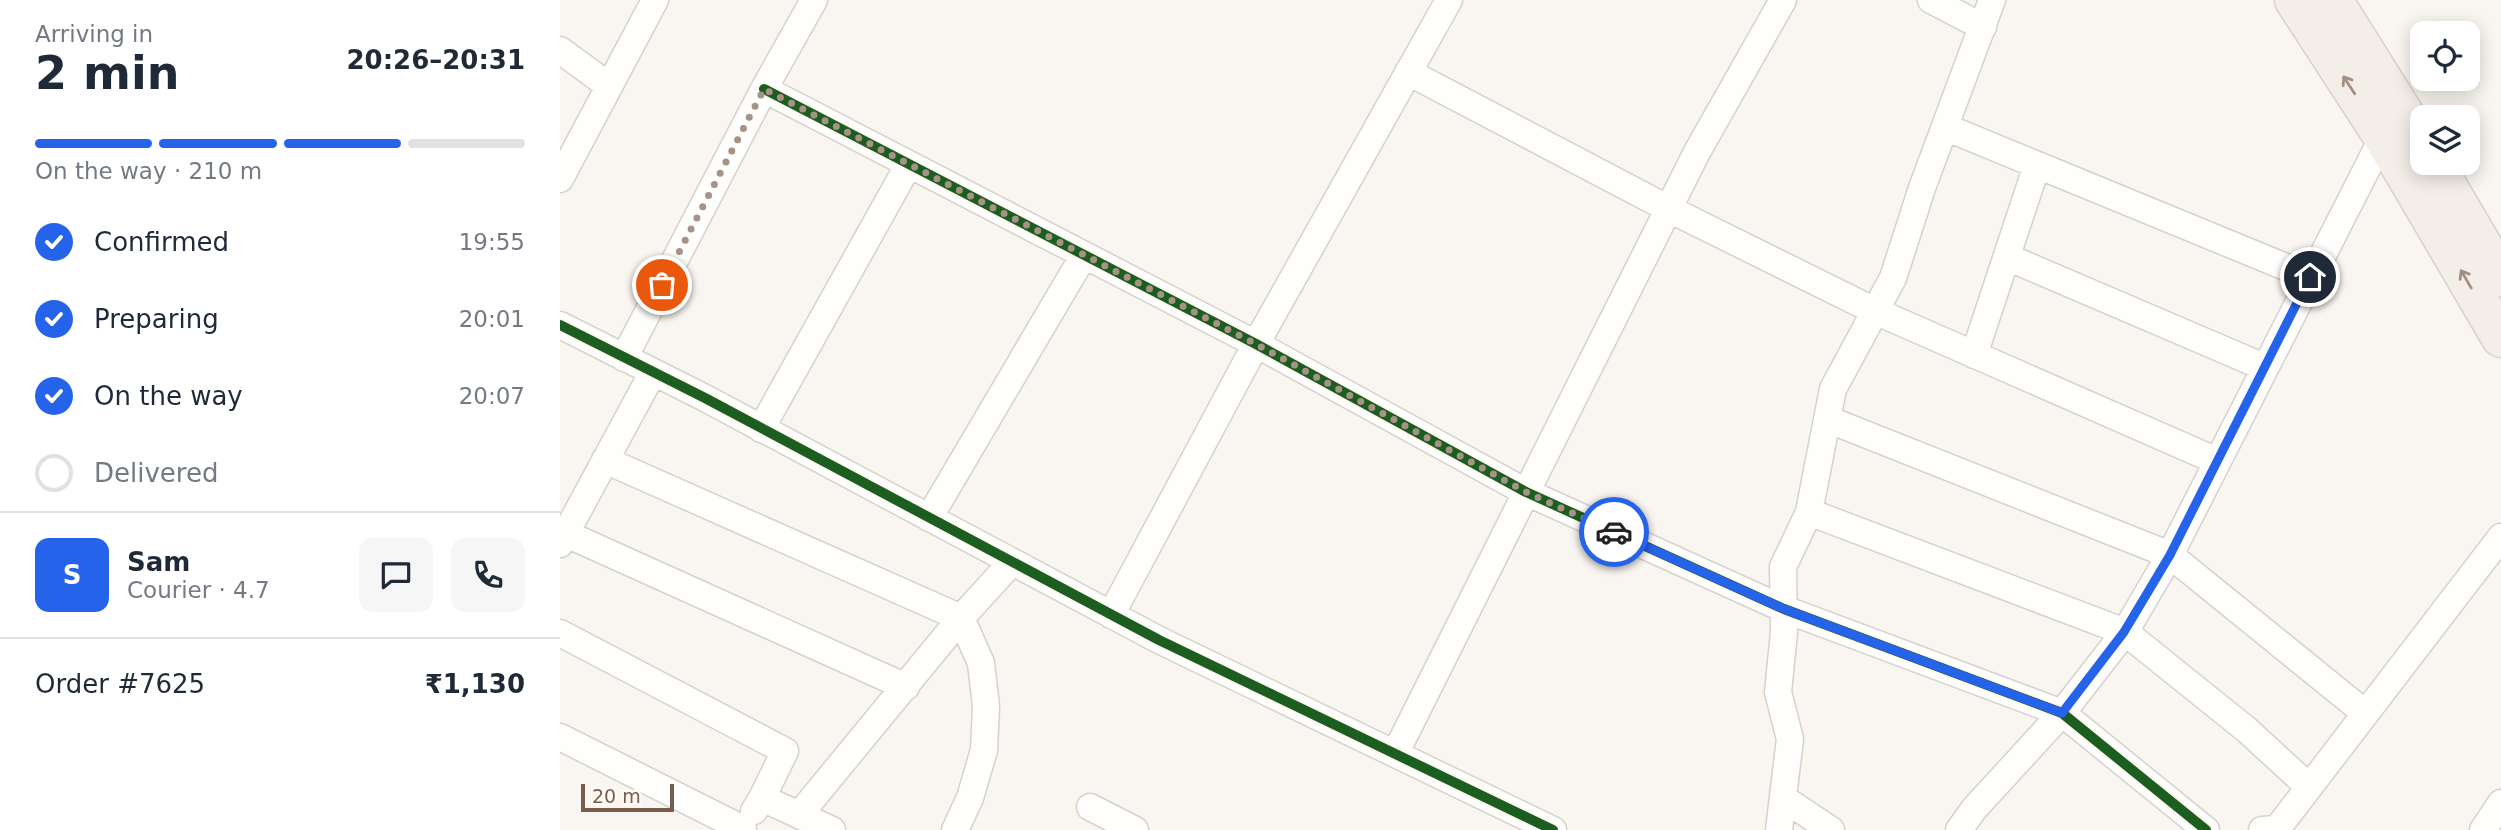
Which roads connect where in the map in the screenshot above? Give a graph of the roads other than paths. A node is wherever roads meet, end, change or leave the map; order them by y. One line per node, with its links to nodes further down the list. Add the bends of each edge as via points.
1 (654, 0): 12 (street)
2 (814, 0): 13 (street)
3 (1449, 0): 11 (street)
4 (1783, 0): 21 (street)
5 (1931, 0): 9 (street)
6 (1992, 0): 9 (street)
7 (2294, 0): 16 (main road, one-way to 7)
8 (2333, 0): 14 (main road)
9 (1983, 27): 15 (street)
10 (560, 50): 12 (street)
11 (1408, 72): 21 (street); 29 (street)
12 (609, 86): 20 (street)
13 (764, 89): 17 (street); 31 (street)
14 (2410, 123)
15 (1945, 127): 18 (street); 26 (street, via 1894,278)
16 (2383, 137): 24 (street); 28 (main road, one-way to 16)
17 (909, 164): 22 (street); 35 (street)
18 (2037, 165): 23 (street); 24 (street)
19 (2441, 175): 25 (main road)
20 (560, 179)
21 (1669, 209): 26 (street); 38 (street)
22 (1084, 255): 29 (street); 40 (street)
23 (2007, 257): 30 (street); 32 (street)
24 (2310, 277): 32 (street)
25 (2501, 277)
26 (1875, 311): 30 (street); 34 (street, via 1833,388)
27 (560, 325): 31 (street)
28 (2501, 338)
29 (1256, 344): 38 (street); 46 (street)
30 (1975, 355): 37 (street)
31 (624, 358): 33 (street)
32 (2264, 367): 37 (street)
33 (653, 372): 35 (street); 36 (street)
34 (1827, 419): 39 (street); 43 (street)
35 (761, 429): 40 (street)
36 (605, 460): 41 (street); 47 (street)
37 (2217, 461): 43 (street)
38 (1526, 492): 45 (street); 54 (street)
39 (1809, 512): 45 (street, via 1783,567); 48 (street)
40 (929, 518): 44 (street)
41 (562, 536): 50 (street)
42 (2501, 537): 52 (street)
43 (2170, 555): 48 (street); 52 (street)
44 (1012, 562): 46 (street); 47 (street)
45 (1784, 609): 51 (street); 57 (street, via 1778,692 1790,739)
46 (1111, 615): 54 (street)
47 (961, 618): 50 (street); 63 (street, via 981,663 986,706 984,750)
48 (2124, 632): 51 (street); 55 (street, via 2247,730)
49 (560, 633): 56 (street, via 785,751)
50 (906, 687): 60 (street)
51 (2062, 713): 68 (street); 69 (street)
52 (2365, 713): 55 (street)
53 (560, 737): 61 (street)
54 (1395, 754): 65 (street)
55 (2309, 787): 70 (street, via 2277,829)
56 (762, 798): 60 (street); 61 (street)
57 (1783, 798): 66 (street); 67 (street)
58 (2501, 803): 71 (street)
59 (1090, 807): 64 (street)
60 (799, 815): 62 (street)
61 (742, 829)
62 (832, 830)
63 (956, 830)
64 (1135, 830)
65 (1553, 830)
66 (1779, 830)
67 (1831, 830)
68 (1959, 830)
69 (2206, 830)
70 (2263, 830)
71 (2483, 830)

